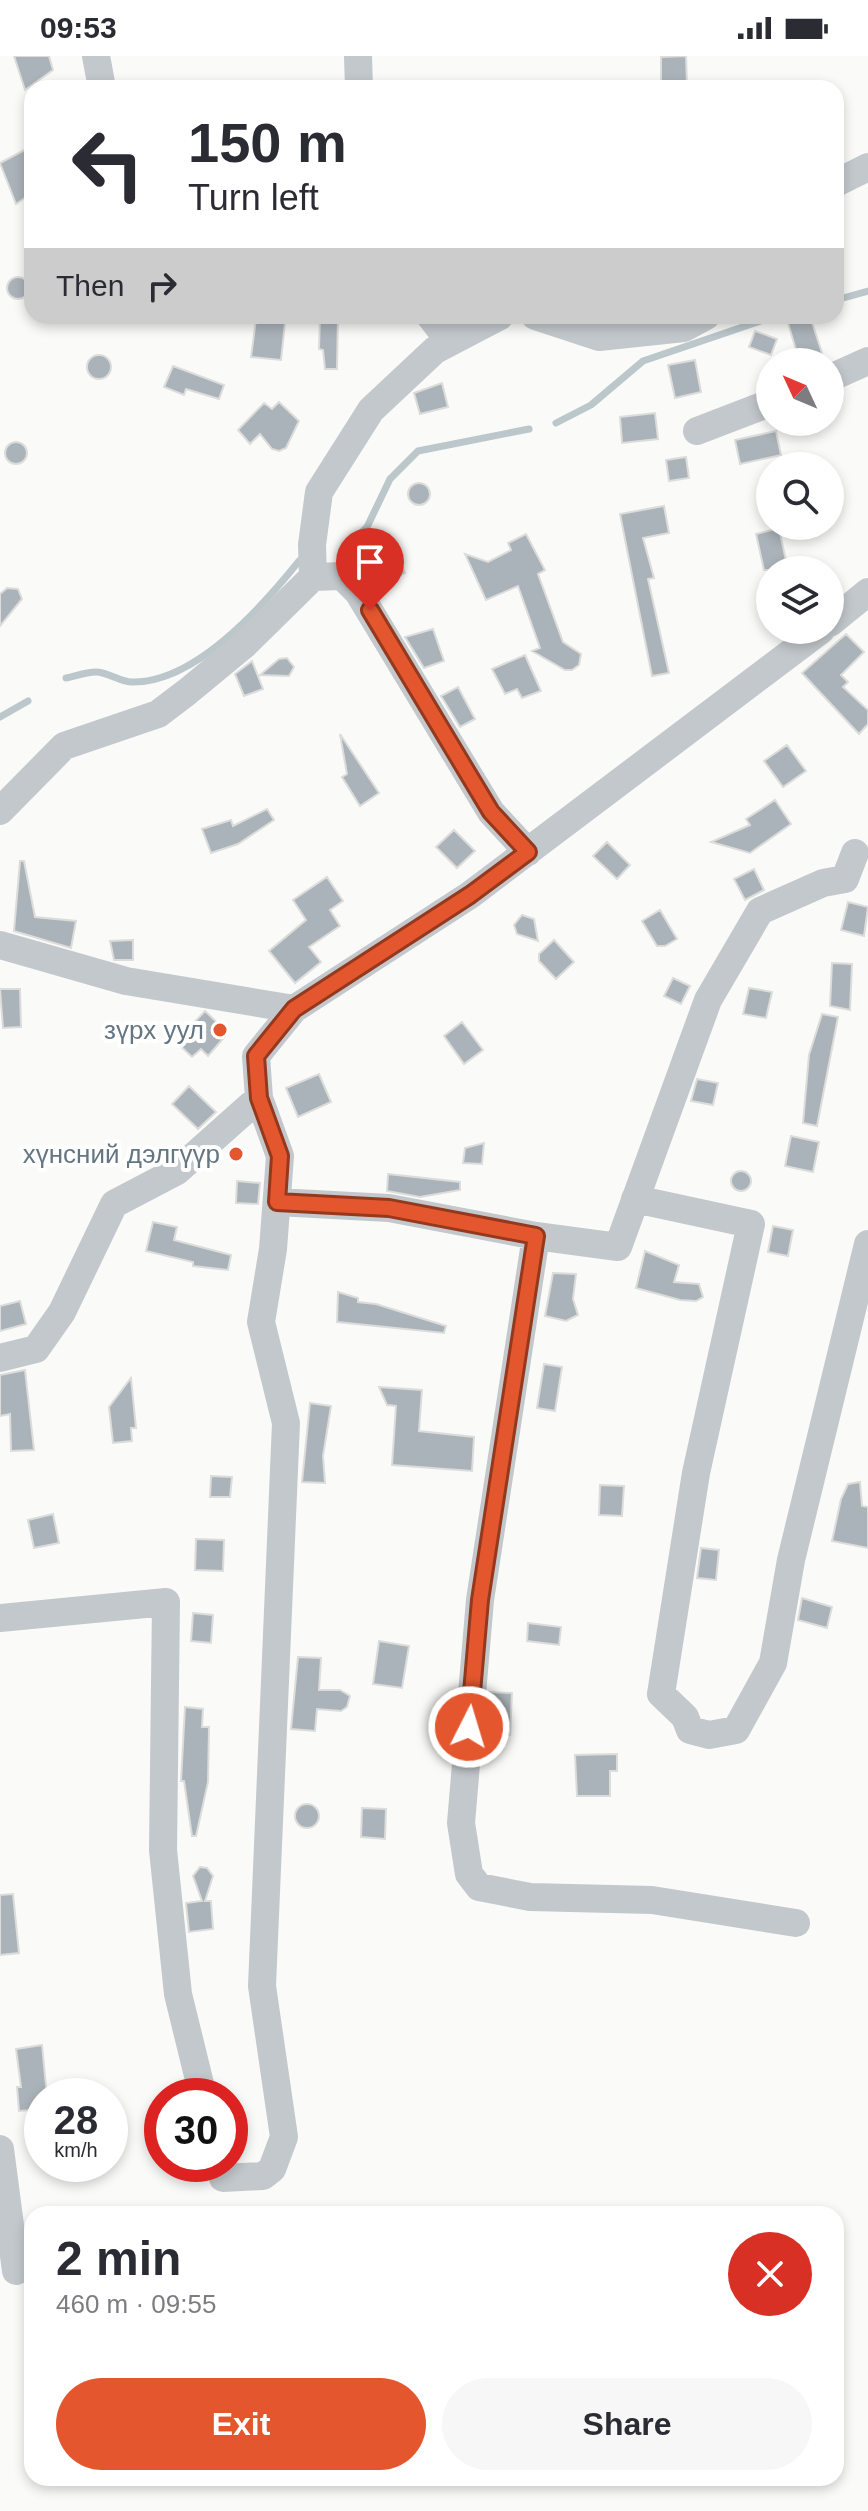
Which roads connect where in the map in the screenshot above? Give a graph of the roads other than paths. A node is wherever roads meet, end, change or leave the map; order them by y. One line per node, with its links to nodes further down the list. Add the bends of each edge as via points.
1 (96, 56): 3 (street)
2 (358, 56): 4 (street)
3 (100, 80)
4 (359, 80)
5 (868, 167): 6 (street)
6 (844, 179)
7 (436, 324): 11 (street)
8 (485, 324): 11 (street)
9 (559, 324): 10 (street, via 599,337)
10 (691, 324)
11 (450, 342): 16 (street, via 371,410 319,492)
12 (868, 361): 13 (street)
13 (844, 372)
14 (756, 408): 15 (street)
15 (697, 431)
16 (313, 577): 20 (street, via 244,645 158,714 64,746); 21 (street, via 342,576 358,592 491,812)
17 (868, 592): 18 (street)
18 (844, 612)
19 (803, 644): 21 (street)
20 (0, 811)
21 (528, 852): 24 (street)
22 (855, 853): 26 (street, via 845,879 823,883 760,911 708,1000)
23 (0, 945): 24 (street, via 126,981)
24 (294, 1009): 25 (street, via 256,1056)
25 (259, 1098): 27 (street, via 280,1156); 30 (street, via 177,1171 114,1204 62,1312 36,1349)
26 (635, 1199): 28 (street, via 618,1247); 29 (street, via 751,1224 696,1473 661,1694 685,1717 690,1730 709,1735 736,1730 773,1663 791,1560)
27 (277, 1202): 28 (street, via 389,1208); 35 (street, via 261,1322 286,1423 262,1986 284,2137 272,2169)
28 (536, 1236): 32 (street, via 480,1600 461,1823 469,1874 479,1887 530,1897 652,1900)
29 (868, 1244)
30 (0, 1358)
31 (0, 1618): 33 (street, via 166,1602 163,1850 178,1994)
32 (796, 1923)
33 (199, 2078)
34 (0, 2149): 36 (street)
35 (248, 2177)
36 (16, 2271)

